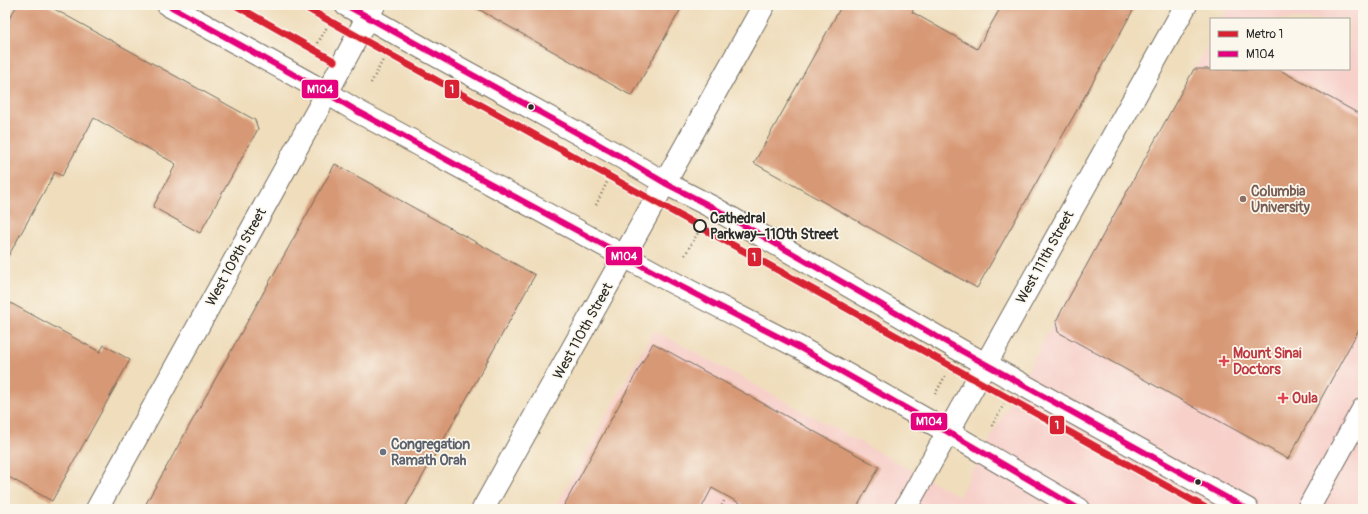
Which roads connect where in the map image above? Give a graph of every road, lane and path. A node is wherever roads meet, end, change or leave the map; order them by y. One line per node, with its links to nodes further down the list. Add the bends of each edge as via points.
1 (168, 5): 10 (main road)
2 (346, 5): 5 (main road)
3 (764, 5): 12 (main road, West 110th Street)
4 (1186, 5): 17 (main road, West 111th Street)
5 (371, 11): 10 (main road, West 109th Street); 12 (main road, via 397,34)
6 (326, 27): 7 (path)
7 (314, 50)
8 (383, 60): 9 (path)
9 (371, 83)
10 (327, 93): 16 (main road); 25 (main road, West 109th Street)
11 (609, 180): 13 (path)
12 (665, 183): 16 (main road, West 110th Street); 17 (main road, via 712,207)
13 (596, 205)
14 (699, 231): 15 (path)
15 (685, 255)
16 (625, 257): 23 (main road, via 800,348); 26 (main road, West 110th Street)
17 (985, 364): 23 (main road, West 111th Street); 30 (main road)
18 (949, 370): 19 (path)
19 (935, 394)
20 (1006, 400): 22 (path)
21 (1363, 409): 31 (main road)
22 (992, 426)
23 (948, 432): 28 (main road, West 111th Street); 29 (main road)
24 (724, 501): 27 (path)
25 (97, 509)
26 (483, 509)
27 (720, 509)
28 (905, 509)
29 (1079, 509)
30 (1248, 509)
31 (1308, 509)

